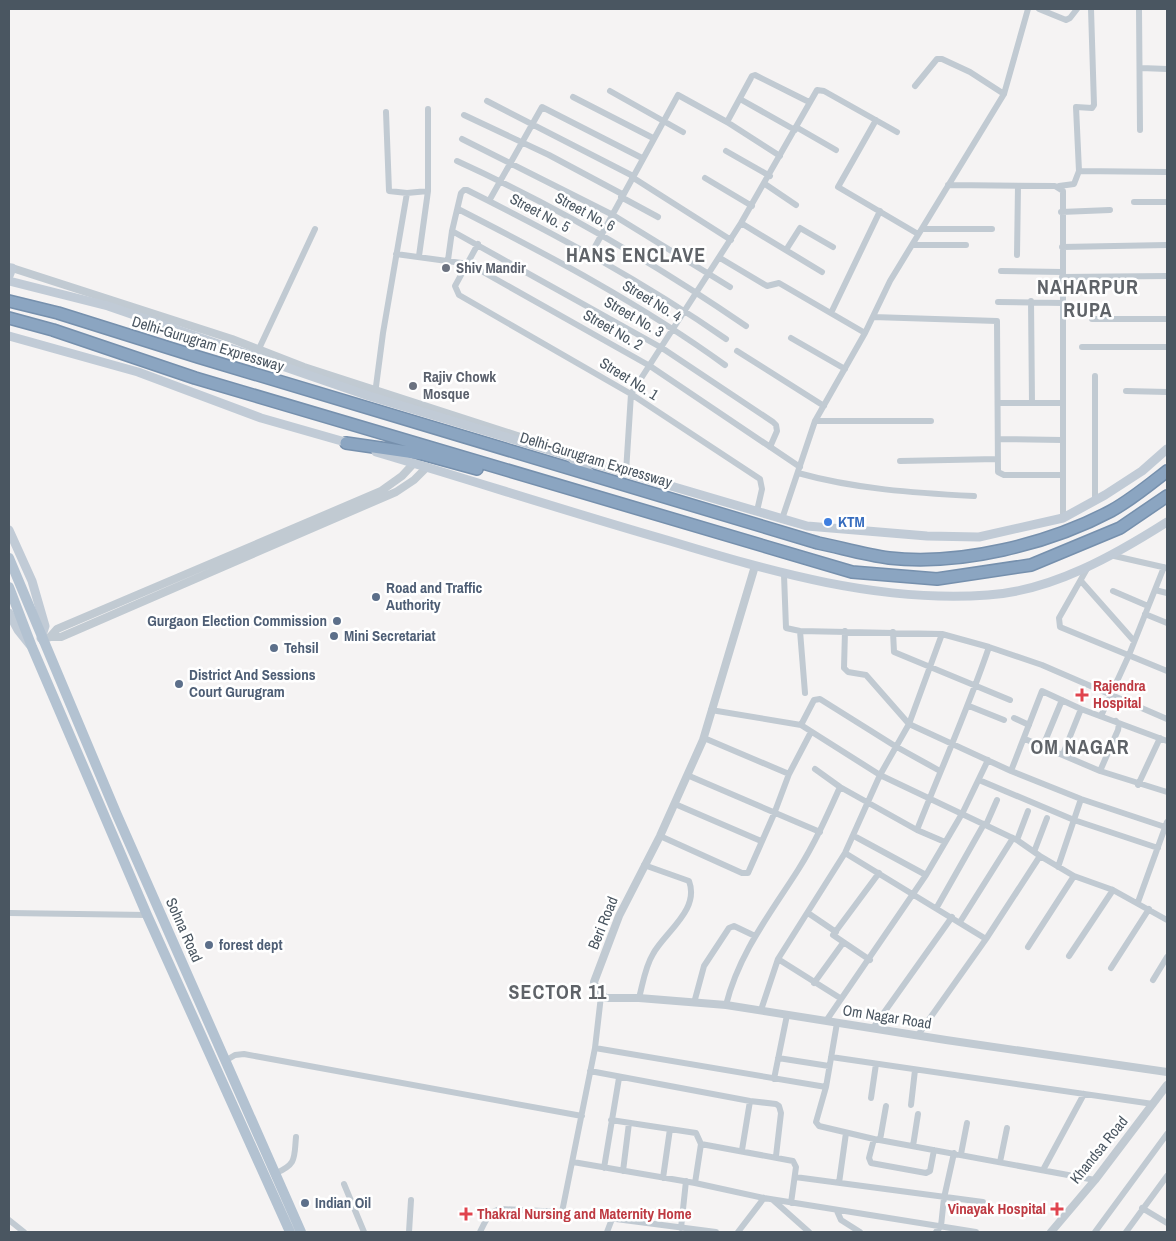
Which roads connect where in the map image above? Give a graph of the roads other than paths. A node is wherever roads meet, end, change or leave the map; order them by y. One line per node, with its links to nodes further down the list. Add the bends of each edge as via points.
1 (1028, 9): 10 (street)
2 (1040, 9): 3 (street, via 1066,20)
3 (1076, 9)
4 (1091, 9): 35 (street, via 1094,104 1092,108 1076,107)
5 (1139, 9): 6 (street)
6 (1141, 68): 7 (street); 23 (street)
7 (1167, 69)
8 (915, 86): 10 (street, via 938,59 942,59)
9 (610, 91): 19 (street)
10 (1004, 94): 42 (street)
11 (573, 97): 26 (street)
12 (740, 99): 14 (street, via 755,75); 20 (street); 22 (street)
13 (487, 101): 21 (street)
14 (809, 102): 18 (street, via 820,89); 22 (street)
15 (428, 108): 45 (street)
16 (386, 112): 46 (street, via 389,191)
17 (464, 115): 28 (street)
18 (876, 120): 25 (street); 55 (street, via 838,187)
19 (662, 121): 20 (street, via 679,95); 24 (street); 26 (street)
20 (727, 122): 31 (street)
21 (532, 124): 28 (street); 32 (street, via 544,107); 37 (street)
22 (796, 128): 29 (street); 31 (street)
23 (1140, 130)
24 (682, 132)
25 (897, 132)
26 (653, 138): 32 (street)
27 (462, 139): 34 (street)
28 (521, 142): 34 (street); 47 (street)
29 (836, 150)
30 (726, 151): 38 (street)
31 (780, 156): 38 (street)
32 (642, 158): 37 (street)
33 (457, 161): 40 (street, Street No. 6)
34 (512, 162): 40 (street); 57 (street)
35 (1079, 171): 36 (street); 44 (street, via 1074,184)
36 (1167, 172)
37 (632, 176): 47 (street); 65 (street)
38 (770, 176): 41 (street)
39 (706, 178): 52 (street)
40 (501, 181): 48 (street); 64 (street, Street No. 6)
41 (765, 184): 51 (street); 52 (street)
42 (948, 185): 43 (street); 63 (street)
43 (1018, 186): 44 (street); 75 (street)
44 (1059, 186): 56 (street, via 1063,191)
45 (428, 191): 46 (street); 76 (street)
46 (407, 193): 73 (street)
47 (622, 195): 57 (street); 58 (street)
48 (489, 200): 53 (street, Street No. 5, via 468,190 462,191); 74 (street, Street No. 5)
49 (1134, 202): 50 (street)
50 (1167, 202)
51 (796, 204)
52 (752, 206): 59 (street)
53 (458, 209): 62 (street); 100 (street, Street No. 4, via 566,264)
54 (1110, 210): 56 (street)
55 (880, 211): 63 (street); 94 (street)
56 (1061, 212): 71 (street)
57 (613, 214): 64 (street); 83 (street)
58 (658, 217)
59 (742, 223): 65 (street); 72 (street)
60 (315, 229): 108 (street)
61 (992, 229): 63 (street)
62 (452, 231): 66 (street, Street No. 3); 78 (street)
63 (920, 231): 68 (street)
64 (602, 235): 74 (street); 88 (street, Street No. 6)
65 (731, 240): 77 (street)
66 (478, 244): 79 (street); 107 (street, Street No. 3)
67 (1167, 244): 71 (street)
68 (912, 245): 69 (street); 95 (street)
69 (966, 245)
70 (833, 247): 72 (street, via 800,228)
71 (1062, 247): 84 (street)
72 (786, 250): 81 (street)
73 (396, 254): 76 (street, Street No. 2); 117 (street)
74 (591, 254): 93 (street, Street No. 5)
75 (1017, 255)
76 (419, 256): 78 (street, Street No. 2)
77 (720, 258): 83 (street); 94 (street, via 767,286 779,283)
78 (448, 260): 79 (street, Street No. 2)
79 (468, 264): 112 (street, Street No. 2); 118 (street, Street No. 1, via 455,286 459,295)
80 (10, 270): 108 (street)
81 (822, 272)
82 (1001, 272): 84 (street)
83 (710, 273): 87 (street); 88 (street)
84 (1062, 274): 85 (street); 92 (street)
85 (1167, 276)
86 (9, 280): 110 (main road, via 108,306)
87 (730, 287)
88 (696, 292): 93 (street); 99 (street, Street No. 6)
89 (9, 301): 138 (highway, Delhi-Gurugram Expressway)
90 (1031, 301): 91 (street); 92 (street); 119 (street)
91 (998, 302)
92 (1063, 303): 120 (street)
93 (684, 310): 100 (street); 104 (street, Street No. 5)
94 (831, 313): 101 (street)
95 (873, 317): 101 (street); 121 (street, via 997,321)
96 (9, 318): 140 (highway, via 195,378)
97 (1092, 319): 98 (street)
98 (1167, 319)
99 (746, 326)
100 (675, 329): 107 (street); 111 (street, Street No. 4)
101 (865, 332): 113 (street)
102 (9, 336): 127 (main road, via 138,372 261,418)
103 (790, 338): 113 (street)
104 (726, 339)
105 (1082, 347): 106 (street)
106 (1167, 347)
107 (662, 348): 112 (street); 128 (street, Street No. 3, via 776,425 777,431)
108 (258, 349): 110 (street); 117 (street)
109 (737, 351): 122 (street)
110 (254, 358): 117 (main road)
111 (724, 365)
112 (650, 366): 118 (street); 128 (street, Street No. 2)
113 (845, 369): 122 (street)
114 (1095, 376): 143 (street)
115 (1126, 391): 116 (street)
116 (1167, 392)
117 (375, 394): 130 (main road)
118 (631, 394): 137 (street); 144 (street, Street No. 1, via 760,480 762,489)
119 (1032, 403): 120 (street); 121 (street)
120 (1062, 403): 126 (street)
121 (998, 404): 125 (street)
122 (824, 406): 123 (street)
123 (815, 421): 124 (street); 135 (street)
124 (932, 421)
125 (998, 439): 126 (street); 131 (street)
126 (1062, 440): 139 (street)
127 (346, 443): 133 (main road); 140 (highway, via 422,454 515,480)
128 (770, 447): 135 (street, Street No. 2)
129 (1167, 448): 143 (main road, via 1142,471)
130 (569, 456): 137 (main road); 138 (main road)
131 (997, 459): 132 (street); 139 (street, via 998,472 1004,475)
132 (900, 461)
133 (414, 463): 134 (main road); 168 (street, via 381,491 57,629)
134 (427, 466): 152 (main road, via 544,505); 168 (street, via 396,492 61,637)
135 (799, 470): 141 (street, Street No. 2, via 833,483); 146 (street)
136 (1167, 471): 138 (highway, Delhi-Gurugram Expressway, via 1111,511 1071,528 1000,550 934,559 890,558 818,543)
137 (626, 472): 144 (main road)
138 (590, 474)
139 (1063, 475): 145 (street)
140 (559, 486): 142 (highway, via 852,572 937,579 1031,565 1120,528)
141 (974, 496)
142 (1167, 496)
143 (1095, 501): 145 (main road)
144 (757, 511): 146 (main road)
145 (1063, 518): 146 (main road, via 980,537 807,526)
146 (782, 519)
147 (1167, 522): 149 (main road)
148 (9, 530): 168 (main road, via 32,581 45,626)
149 (1110, 555): 151 (main road); 153 (street)
150 (9, 558): 168 (main road, Sohna Road)
151 (1089, 564): 154 (main road, via 1024,589 989,595 911,594); 155 (street)
152 (755, 566): 154 (main road); 182 (street, Beri Road)
153 (1166, 567): 157 (street)
154 (784, 575): 164 (street, via 785,626)
155 (1081, 581): 169 (street); 172 (street, via 1059,618 1060,627)
156 (9, 587): 171 (main road, Sohna Road)
157 (1155, 590): 159 (street); 160 (street)
158 (1113, 591): 160 (street)
159 (1167, 593)
160 (1148, 606): 162 (street)
161 (9, 613): 171 (main road)
162 (1145, 614): 163 (street); 169 (street)
163 (1167, 623)
164 (800, 631): 165 (street); 176 (street)
165 (845, 631): 166 (street); 188 (street, via 844,668 848,672 866,675)
166 (893, 632): 167 (street); 173 (street, via 894,652)
167 (942, 634): 170 (street); 173 (street)
168 (45, 639): 276 (main road, Sohna Road)
169 (1134, 642): 172 (street)
170 (989, 647): 175 (street); 177 (street, via 1042,665)
171 (32, 648): 246 (main road, Sohna Road)
172 (1129, 655): 174 (street); 177 (street)
173 (930, 668): 175 (street); 188 (street)
174 (1167, 671)
175 (976, 686): 178 (street); 180 (street)
176 (805, 693)
177 (1112, 696): 183 (street); 185 (street)
178 (1010, 700)
179 (1062, 700): 181 (street); 190 (street, via 1042,691); 198 (street)
180 (969, 706): 186 (street); 196 (street)
181 (1081, 709): 183 (street); 199 (street)
182 (711, 710): 189 (street); 192 (street, Beri Road)
183 (1100, 716): 187 (street)
184 (1014, 718): 190 (street)
185 (1167, 719)
186 (1004, 720)
187 (1116, 721): 193 (street); 204 (street, via 1118,730)
188 (909, 724): 196 (street); 197 (street)
189 (801, 725): 191 (street); 197 (street, via 814,700 820,699)
190 (1029, 725): 194 (street)
191 (811, 732): 205 (street); 206 (street)
192 (704, 738): 205 (street); 207 (street, Beri Road)
193 (1160, 738): 195 (street); 209 (street)
194 (1025, 739): 198 (street); 203 (street)
195 (1167, 740)
196 (952, 742): 200 (street); 202 (street)
197 (895, 746): 202 (street); 206 (street)
198 (1043, 746): 199 (street)
199 (1063, 754): 204 (street)
200 (988, 760): 203 (street); 208 (street)
201 (815, 769): 210 (street)
202 (940, 771): 212 (street)
203 (1011, 771): 213 (street)
204 (1100, 771): 209 (street)
205 (789, 774): 219 (street)
206 (880, 774): 212 (street); 215 (street)
207 (687, 775): 216 (street, Beri Road); 219 (street)
208 (979, 780): 217 (street); 221 (street)
209 (1138, 785): 211 (street)
210 (840, 787): 215 (street); 225 (street)
211 (1167, 792)
212 (930, 798): 217 (street); 224 (street)
213 (1081, 798): 221 (street); 223 (street)
214 (997, 800): 222 (street)
215 (868, 803): 224 (street); 227 (street)
216 (675, 804): 226 (street, Beri Road); 229 (street)
217 (962, 812): 222 (street); 230 (street)
218 (1028, 812): 228 (street)
219 (774, 814): 225 (street); 229 (street)
220 (1047, 818): 233 (street)
221 (1074, 820): 231 (street); 235 (street)
222 (985, 824): 228 (street); 242 (street)
223 (1166, 824): 231 (street)
224 (917, 830): 230 (street)
225 (820, 832): 251 (street)
226 (660, 836): 229 (street, via 746,873); 234 (street, Beri Road)
227 (854, 836): 232 (street); 237 (street)
228 (1015, 839): 233 (street); 249 (street)
229 (761, 842)
230 (945, 842): 237 (street)
231 (1158, 848): 241 (street)
232 (845, 853): 236 (street); 245 (street)
233 (1037, 854): 235 (street); 252 (street)
234 (644, 865): 262 (street, Beri Road, via 619,916 594,982); 263 (street, via 690,881 692,896 686,910 649,961)
235 (1058, 867): 238 (street)
236 (879, 873): 240 (street); 250 (street)
237 (926, 875): 240 (street)
238 (1074, 876): 239 (street); 254 (street)
239 (1113, 890): 241 (street); 255 (street)
240 (913, 893): 242 (street); 258 (street)
241 (1138, 902): 243 (street)
242 (937, 907): 247 (street)
243 (1149, 909): 248 (street); 259 (street)
244 (9, 913): 246 (street)
245 (808, 913): 250 (street); 257 (street)
246 (147, 915): 340 (main road, Sohna Road)
247 (952, 917): 249 (street); 271 (street)
248 (1167, 920)
249 (960, 922): 252 (street)
250 (836, 932): 253 (street, via 834,936)
251 (755, 936): 265 (street, via 734,926 729,928 704,966); 266 (street, via 733,977)
252 (986, 939): 272 (street)
253 (844, 943): 258 (street); 261 (street)
254 (1028, 947)
255 (1069, 956)
256 (1167, 957): 260 (street)
257 (778, 958): 261 (street); 267 (street)
258 (870, 960): 264 (street)
259 (1110, 968)
260 (1153, 980)
261 (814, 983): 264 (street)
262 (601, 996): 263 (street, Om Nagar Road); 273 (street, Beri Road)
263 (638, 998): 265 (street, Om Nagar Road)
264 (840, 998): 269 (street)
265 (694, 1003): 266 (street, Om Nagar Road)
266 (726, 1005): 267 (street, Om Nagar Road)
267 (761, 1010): 268 (street, Om Nagar Road)
268 (787, 1015): 269 (street, Om Nagar Road); 275 (street)
269 (826, 1021): 270 (street, Om Nagar Road)
270 (836, 1023): 271 (street, Om Nagar Road); 274 (street)
271 (873, 1028): 272 (street, Om Nagar Road)
272 (918, 1035): 281 (street, Om Nagar Road)
273 (595, 1048): 280 (street, Beri Road); 283 (street)
274 (831, 1057): 277 (street); 278 (street)
275 (778, 1058): 278 (street); 283 (street)
276 (225, 1062): 293 (street, via 235,1055 244,1054); 314 (main road, Sohna Road)
277 (876, 1064): 279 (street); 287 (street)
278 (829, 1066): 285 (street)
279 (915, 1070): 286 (street); 290 (street)
280 (590, 1071): 282 (street); 293 (street, Beri Road)
281 (1167, 1072)
282 (619, 1078): 288 (street); 294 (street)
283 (774, 1078): 285 (street)
284 (1167, 1085): 289 (street, Khandsa Road)
285 (826, 1087): 299 (street, via 816,1124)
286 (1084, 1094): 289 (street); 312 (street)
287 (871, 1098)
288 (750, 1101): 305 (street); 308 (street, via 779,1106)
289 (1153, 1104): 318 (street, Khandsa Road)
290 (911, 1105)
291 (886, 1106): 302 (street)
292 (918, 1114): 304 (street)
293 (582, 1116): 309 (street, Beri Road)
294 (612, 1120): 295 (street); 311 (street)
295 (629, 1123): 298 (street); 313 (street)
296 (967, 1123): 307 (street)
297 (1007, 1128): 310 (street)
298 (670, 1129): 303 (street, via 696,1133); 317 (street)
299 (846, 1133): 302 (street); 321 (street)
300 (1167, 1134): 353 (street)
301 (296, 1137): 314 (street, via 293,1162)
302 (877, 1139): 304 (street); 306 (street, via 869,1158 871,1163 917,1172 930,1171)
303 (701, 1144): 305 (street); 320 (street)
304 (913, 1146): 306 (street)
305 (742, 1150): 308 (street)
306 (934, 1150): 307 (street)
307 (958, 1154): 310 (street); 324 (street)
308 (776, 1156): 316 (street, via 793,1161)
309 (573, 1162): 311 (street); 331 (street, Beri Road)
310 (1000, 1162): 312 (street)
311 (604, 1168): 313 (street)
312 (1042, 1170): 318 (street)
313 (623, 1172): 317 (street)
314 (276, 1173): 341 (main road, Sohna Road)
315 (1167, 1176): 329 (street)
316 (795, 1177): 321 (street); 328 (street)
317 (663, 1178): 319 (street)
318 (1095, 1180): 352 (street, Khandsa Road)
319 (686, 1182): 320 (street); 336 (street)
320 (695, 1183): 323 (street)
321 (839, 1183): 324 (street)
322 (344, 1184): 342 (street)
323 (764, 1198): 326 (street); 347 (street)
324 (944, 1198): 327 (street); 335 (street)
325 (411, 1200): 343 (street)
326 (773, 1200): 328 (street); 337 (street)
327 (983, 1202)
328 (791, 1203): 330 (street)
329 (1142, 1208): 334 (street); 354 (street)
330 (837, 1211): 335 (street); 349 (street, via 841,1220)
331 (562, 1212): 332 (street); 344 (street, via 494,1210)
332 (612, 1219): 336 (street); 338 (street)
333 (9, 1220): 339 (street)
334 (1167, 1223)
335 (941, 1226): 350 (street); 351 (street)
336 (681, 1228): 346 (street)
337 (798, 1229): 348 (street)
338 (608, 1230): 345 (street)
339 (24, 1232)
340 (290, 1232)
341 (301, 1232)
342 (364, 1232)
343 (409, 1232)
344 (479, 1232)
345 (616, 1232)
346 (716, 1232)
347 (738, 1232)
348 (809, 1232)
349 (860, 1232)
350 (936, 1232)
351 (976, 1232)
352 (1051, 1232)
353 (1095, 1232)
354 (1126, 1232)

